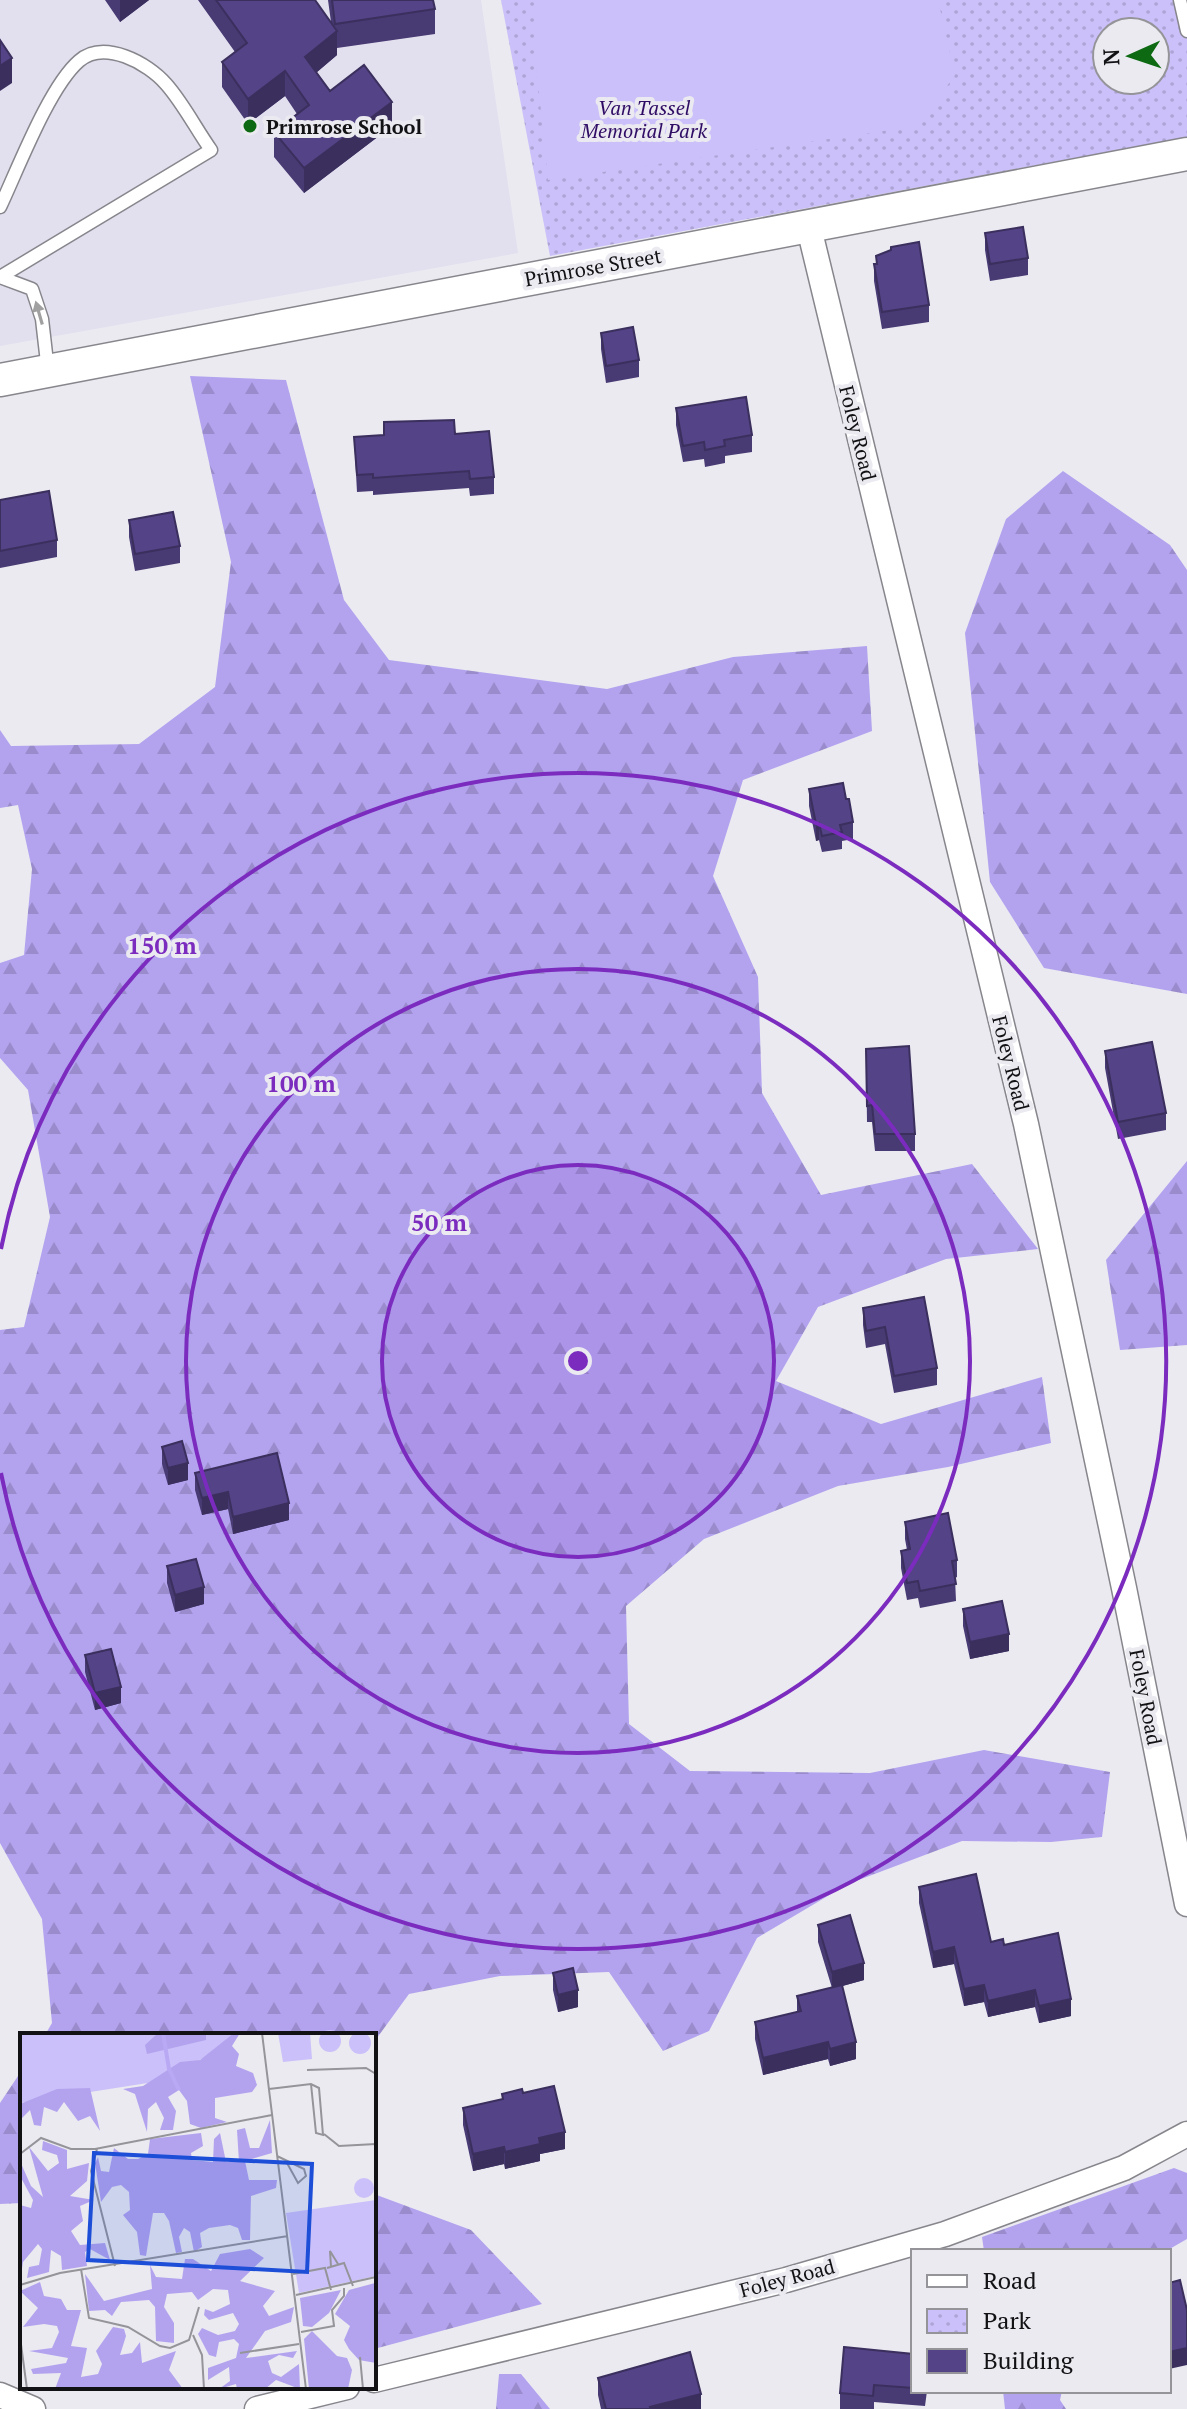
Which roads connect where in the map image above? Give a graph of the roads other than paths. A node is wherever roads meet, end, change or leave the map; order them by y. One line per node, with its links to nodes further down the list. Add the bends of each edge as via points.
1 (1180, 0): 2 (lane)
2 (1187, 31)
3 (1187, 154): 5 (main road, Primrose Street)
4 (0, 207): 6 (lane, via 58,86 91,55 110,53 134,60 166,83 211,150)
5 (809, 228): 7 (main road, Primrose Street); 9 (street, Foley Road, via 1026,1124)
6 (0, 277): 7 (lane, one-way to 6, via 42,319 32,289)
7 (48, 371): 8 (main road, Primrose Street)
8 (0, 380)
9 (1187, 1904)
10 (1187, 2134): 11 (street, Foley Road, via 1124,2168 945,2234 786,2280)
11 (376, 2380)
12 (339, 2389): 15 (street)
13 (0, 2395): 14 (street)
14 (33, 2409)
15 (257, 2409)

